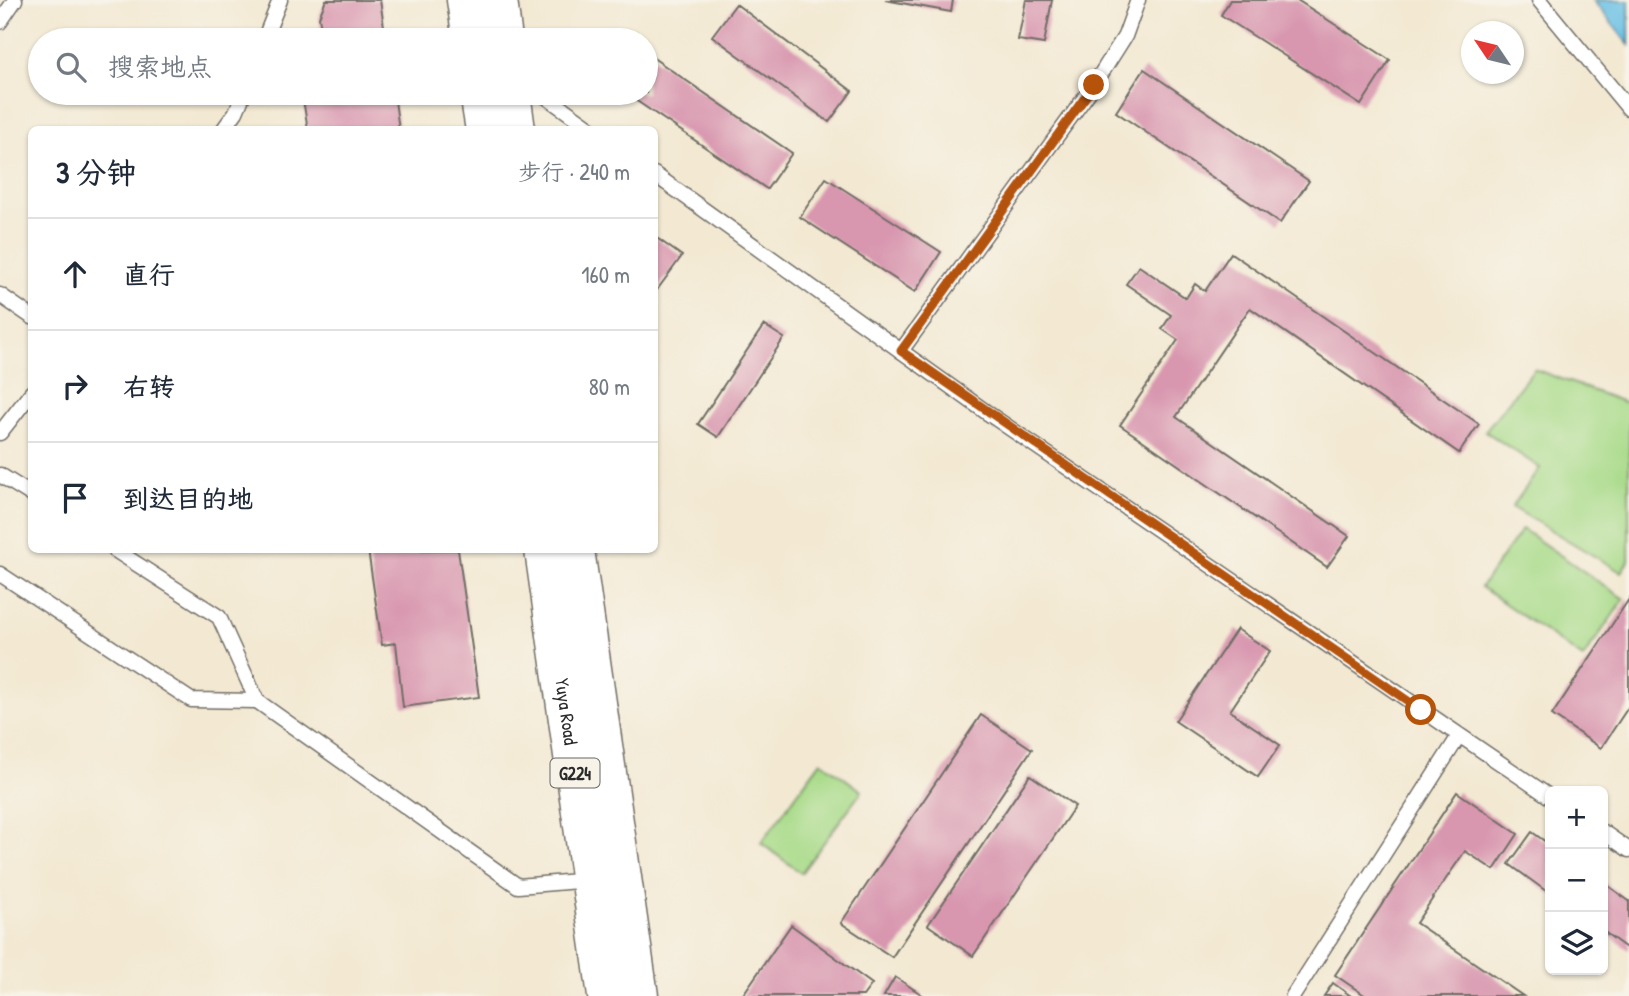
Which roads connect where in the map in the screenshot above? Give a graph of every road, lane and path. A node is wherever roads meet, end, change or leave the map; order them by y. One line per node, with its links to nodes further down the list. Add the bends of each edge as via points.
1 (15, 0): 7 (lane)
2 (279, 0): 8 (lane)
3 (466, 0): 9 (highway)
4 (498, 0): 10 (highway)
5 (1138, 0): 23 (lane, via 1125,36 1094,85)
6 (1539, 0): 15 (lane)
7 (0, 22)
8 (268, 28)
9 (470, 28)
10 (502, 28)
11 (239, 105): 16 (lane)
12 (482, 105): 17 (highway)
13 (513, 105): 18 (highway)
14 (558, 105): 19 (lane)
15 (1629, 109)
16 (226, 126)
17 (484, 126)
18 (515, 126)
19 (587, 126)
20 (658, 177): 23 (lane)
21 (0, 295): 22 (lane)
22 (28, 314)
23 (901, 351): 33 (lane)
24 (28, 397): 25 (lane)
25 (0, 433)
26 (0, 475): 27 (lane)
27 (28, 492)
28 (121, 553): 32 (lane, via 219,617)
29 (544, 553): 37 (highway, Yuya Road / G224)
30 (575, 553): 39 (highway, Yuya Road / G224)
31 (0, 574): 32 (lane, via 191,700)
32 (257, 701): 37 (lane, via 518,886)
33 (1459, 736): 34 (lane); 40 (lane)
34 (1545, 794)
35 (1608, 835): 36 (lane)
36 (1629, 850)
37 (591, 880): 38 (highway, Yuya Road / G224)
38 (607, 996)
39 (639, 996)
40 (1293, 996)

